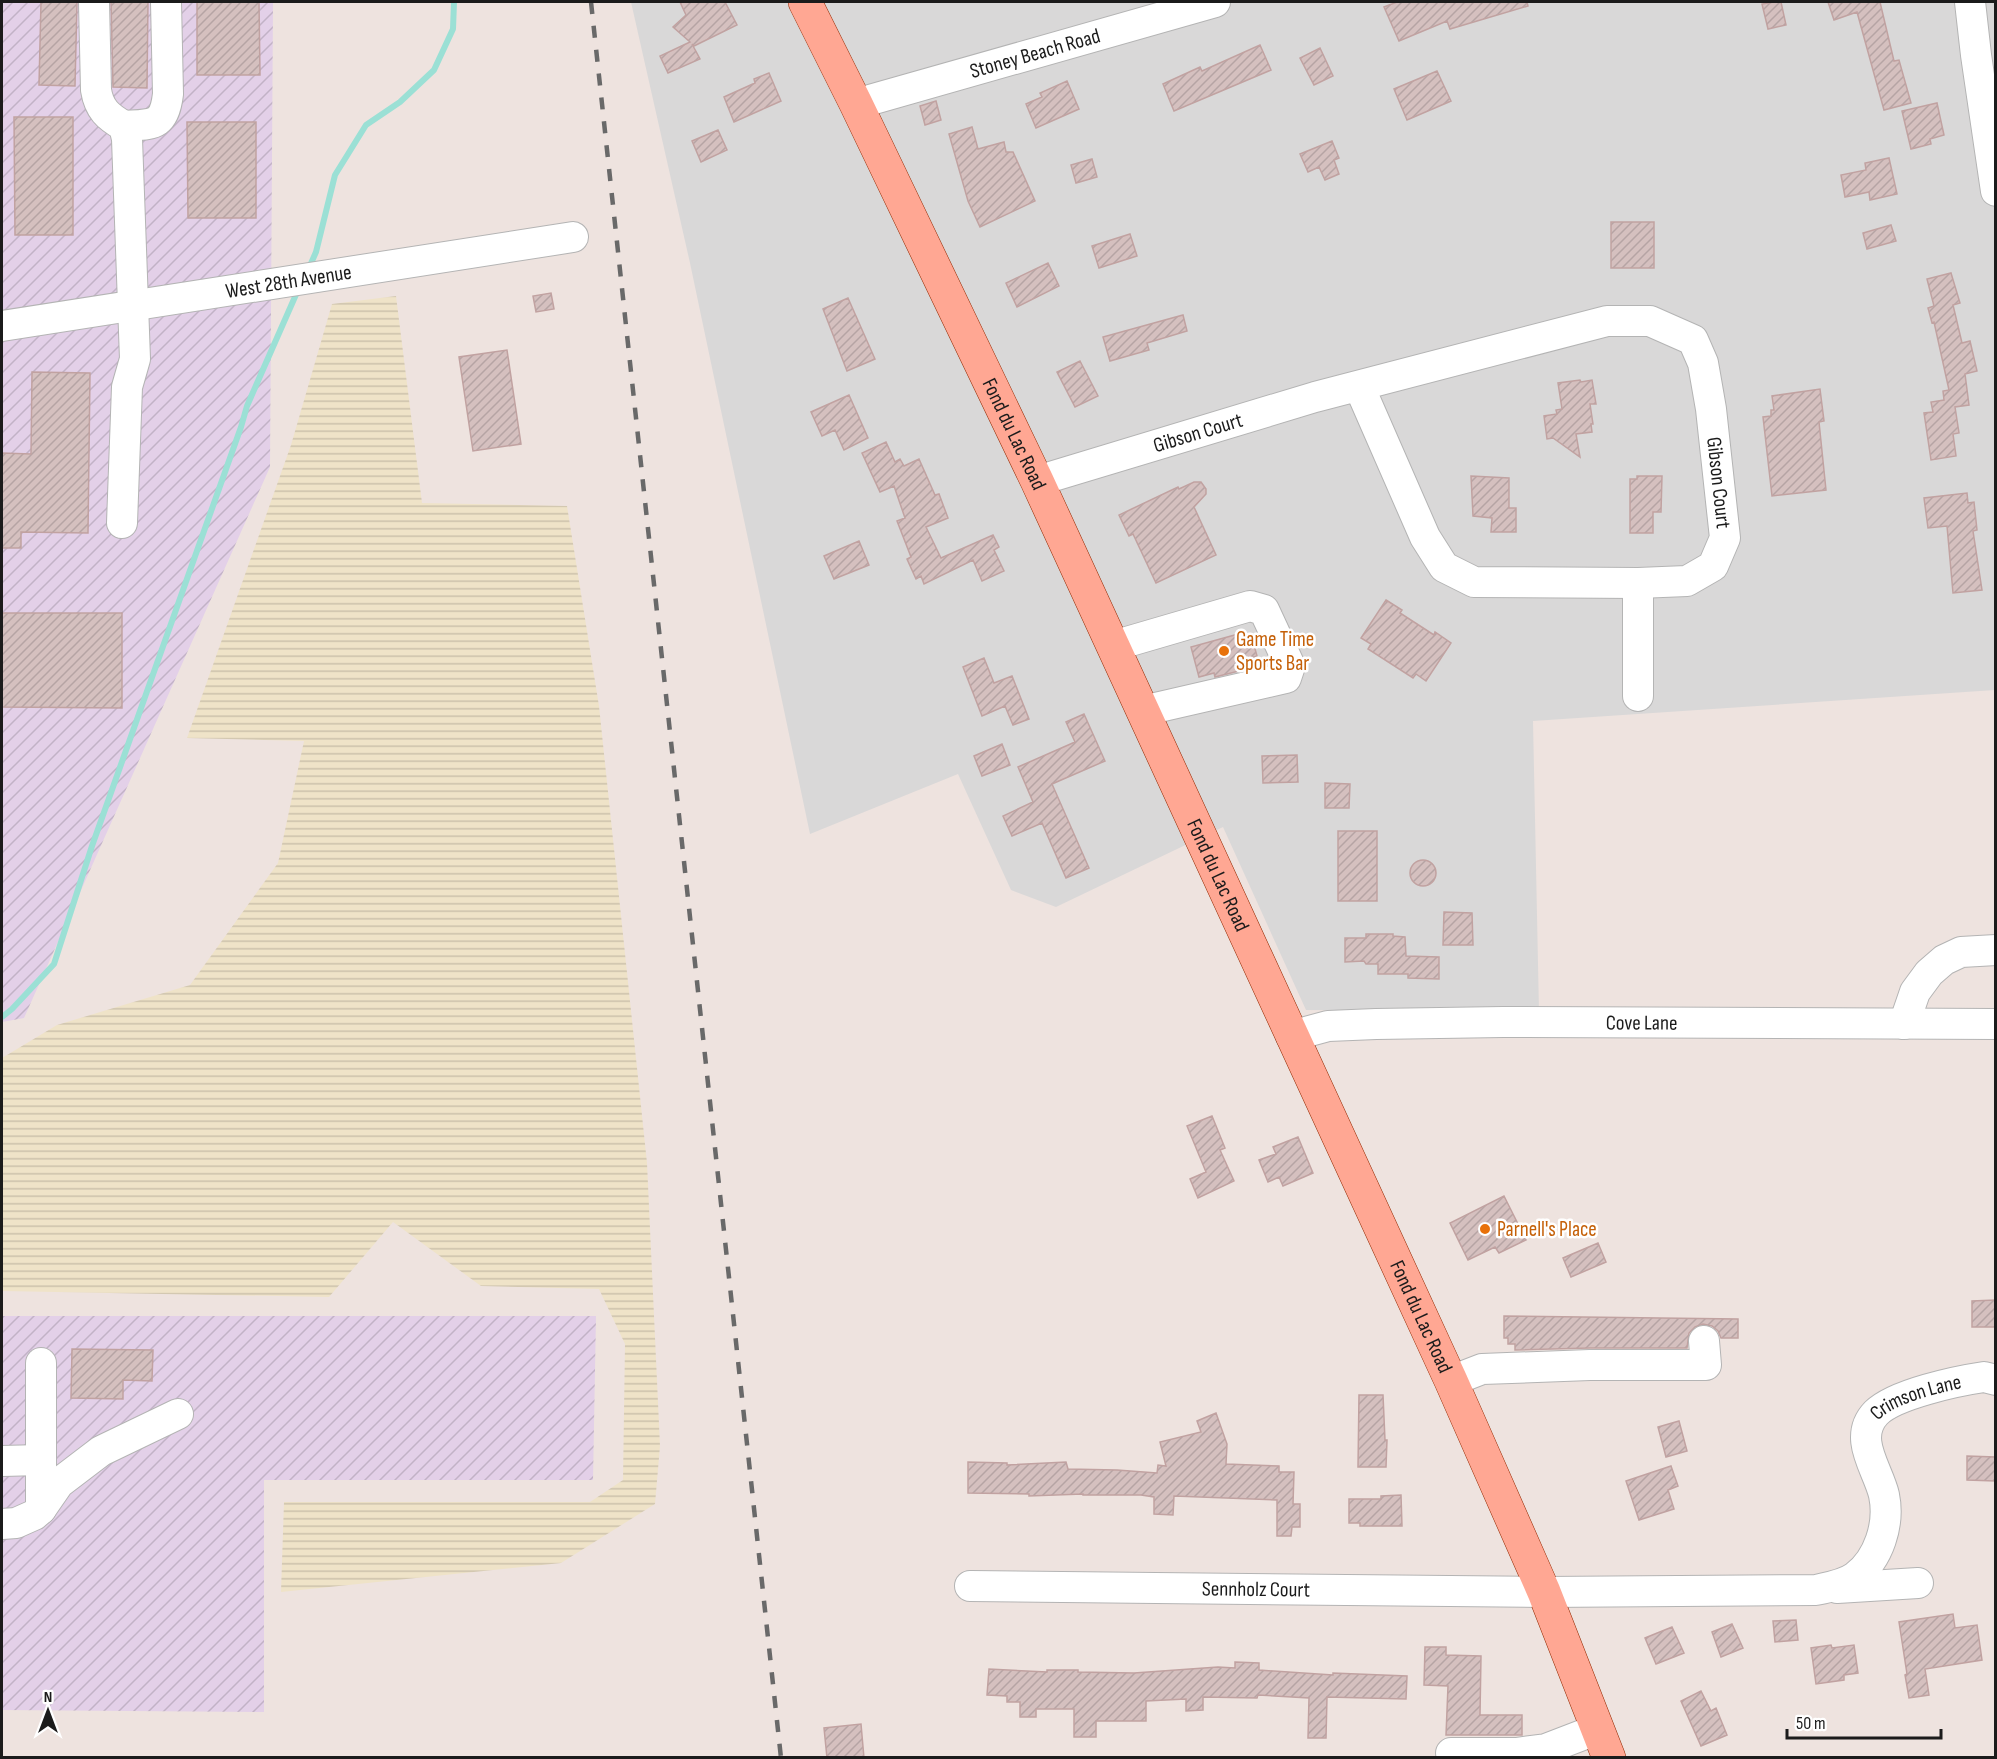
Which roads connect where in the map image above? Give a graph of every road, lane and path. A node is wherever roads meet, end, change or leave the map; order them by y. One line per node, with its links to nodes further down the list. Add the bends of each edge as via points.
1 (94, 2): 7 (street, via 98,103)
2 (166, 2): 7 (street, via 166,109 152,124)
3 (805, 2): 6 (main road, Fond du Lac Road)
4 (1215, 2): 6 (street, Stoney Beach Road)
5 (1970, 2): 8 (street)
6 (856, 104): 13 (main road, Fond du Lac Road)
7 (124, 126): 10 (street)
8 (1995, 191)
9 (573, 237): 10 (street, West 28th Avenue)
10 (132, 306): 11 (street, West 28th Avenue); 14 (street, via 135,359 127,387)
11 (2, 326)
12 (1359, 386): 13 (street, Gibson Court); 15 (street, Gibson Court, via 1425,537 1444,567 1474,582); 15 (street, Gibson Court, via 1607,321 1650,321 1693,340 1703,363 1711,409 1725,538 1713,566 1687,581)
13 (1037, 481): 16 (main road, Fond du Lac Road)
14 (122, 523)
15 (1638, 583): 17 (street)
16 (1113, 646): 18 (main road, Fond du Lac Road); 18 (street, via 1250,606 1264,610 1290,666 1286,678)
17 (1638, 696)
18 (1142, 711): 22 (main road, Fond du Lac Road)
19 (1995, 950): 20 (street, via 1961,952 1944,960 1915,992)
20 (1904, 1024): 21 (street, Cove Lane); 22 (street, Cove Lane, via 1376,1024 1328,1026)
21 (1995, 1024)
22 (1291, 1036): 26 (main road, Fond du Lac Road)
23 (1704, 1341): 26 (street, via 1706,1365 1482,1369)
24 (41, 1363): 28 (street)
25 (1995, 1380): 34 (street, Crimson Lane, via 1984,1377 1912,1394 1875,1414 1867,1444 1884,1494 1884,1532 1878,1548 1854,1578)
26 (1451, 1381): 35 (main road, Fond du Lac Road)
27 (178, 1414): 30 (street, via 101,1451 59,1483)
28 (41, 1460): 29 (street); 30 (street)
29 (2, 1461)
30 (41, 1509): 31 (street, via 16,1523)
31 (2, 1524)
32 (1918, 1583): 34 (street, Crimson Lane)
33 (970, 1586): 35 (street, Sennholz Court)
34 (1816, 1590): 35 (street, Crimson Lane)
35 (1544, 1592): 36 (main road, Fond du Lac Road)
36 (1603, 1744): 37 (street, via 1516,1753)
37 (1451, 1753)

